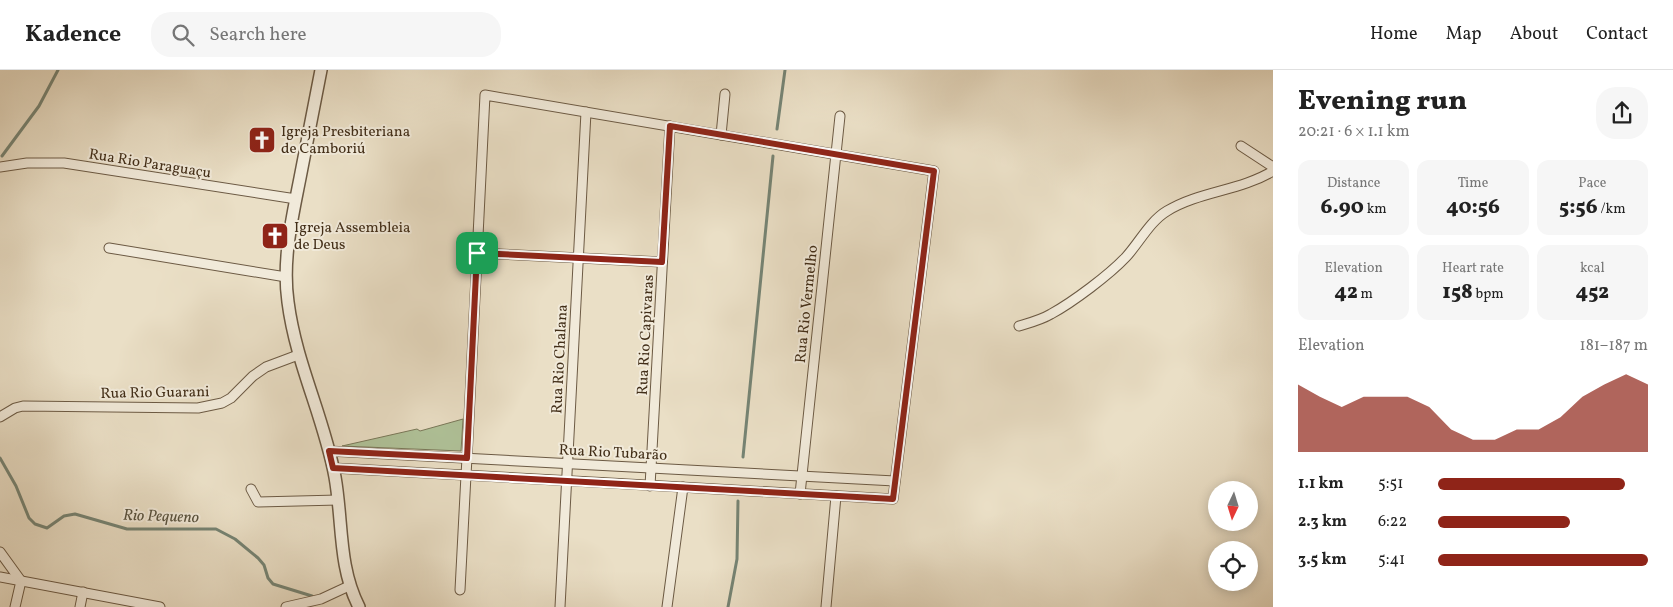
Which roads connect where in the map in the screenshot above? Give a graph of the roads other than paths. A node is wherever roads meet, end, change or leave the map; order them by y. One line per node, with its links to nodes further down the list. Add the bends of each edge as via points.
1 (321, 70): 12 (street)
2 (725, 94): 6 (street)
3 (586, 112): 5 (street); 14 (street, via 485,95); 15 (street, Rua Rio Chalana)
4 (840, 116): 8 (street, Rua Rio Vermelho)
5 (670, 126): 6 (street); 16 (street, Rua Rio Capivaras)
6 (721, 135): 8 (street)
7 (1241, 146): 10 (street)
8 (836, 154): 27 (street, Rua Rio Vermelho); 29 (street, via 934,171)
9 (0, 167): 12 (street, Rua Rio Paraguaçu, via 64,163)
10 (1273, 167)
11 (1273, 171): 18 (street, via 1166,212 1120,262 1090,286 1050,315)
12 (296, 199): 17 (street)
13 (109, 248): 17 (street)
14 (477, 253): 15 (street); 22 (street)
15 (579, 258): 16 (street); 23 (street, Rua Rio Chalana)
16 (662, 262): 25 (street, Rua Rio Capivaras)
17 (286, 277): 19 (street)
18 (1018, 326)
19 (298, 355): 20 (street, Rua Rio Guarani, via 266,367 232,398 211,406 22,406); 21 (street)
20 (0, 417)
21 (329, 451): 22 (street, Rua Rio Tubarão); 24 (street)
22 (467, 458): 23 (street, Rua Rio Tubarão); 26 (street)
23 (568, 464): 25 (street, Rua Rio Tubarão); 28 (street, Rua Rio Chalana)
24 (333, 468): 26 (street, Rua Rio Tubarão); 35 (street)
25 (651, 468): 27 (street, Rua Rio Tubarão); 30 (street, Rua Rio Capivaras)
26 (466, 475): 28 (street, Rua Rio Tubarão); 40 (street)
27 (802, 476): 29 (street, Rua Rio Tubarão); 33 (street, Rua Rio Vermelho)
28 (567, 481): 30 (street, Rua Rio Tubarão); 47 (street, Rua Rio Chalana)
29 (895, 481): 34 (street, Rua Rio Tubarão, via 893,499)
30 (650, 486): 31 (street, Rua Rio Tubarão)
31 (683, 487): 33 (street, Rua Rio Tubarão); 48 (street)
32 (252, 489): 35 (street, via 258,502)
33 (800, 494): 34 (street, Rua Rio Tubarão)
34 (836, 496): 49 (street)
35 (338, 500): 39 (street, via 343,559)
36 (0, 552): 38 (street)
37 (0, 577): 38 (street)
38 (21, 581): 41 (street); 42 (street)
39 (350, 586): 45 (street); 46 (street)
40 (460, 590)
41 (83, 592): 43 (street); 44 (street)
42 (15, 607)
43 (80, 607)
44 (160, 607)
45 (286, 607)
46 (359, 607)
47 (560, 607)
48 (667, 607)
49 (826, 607)

